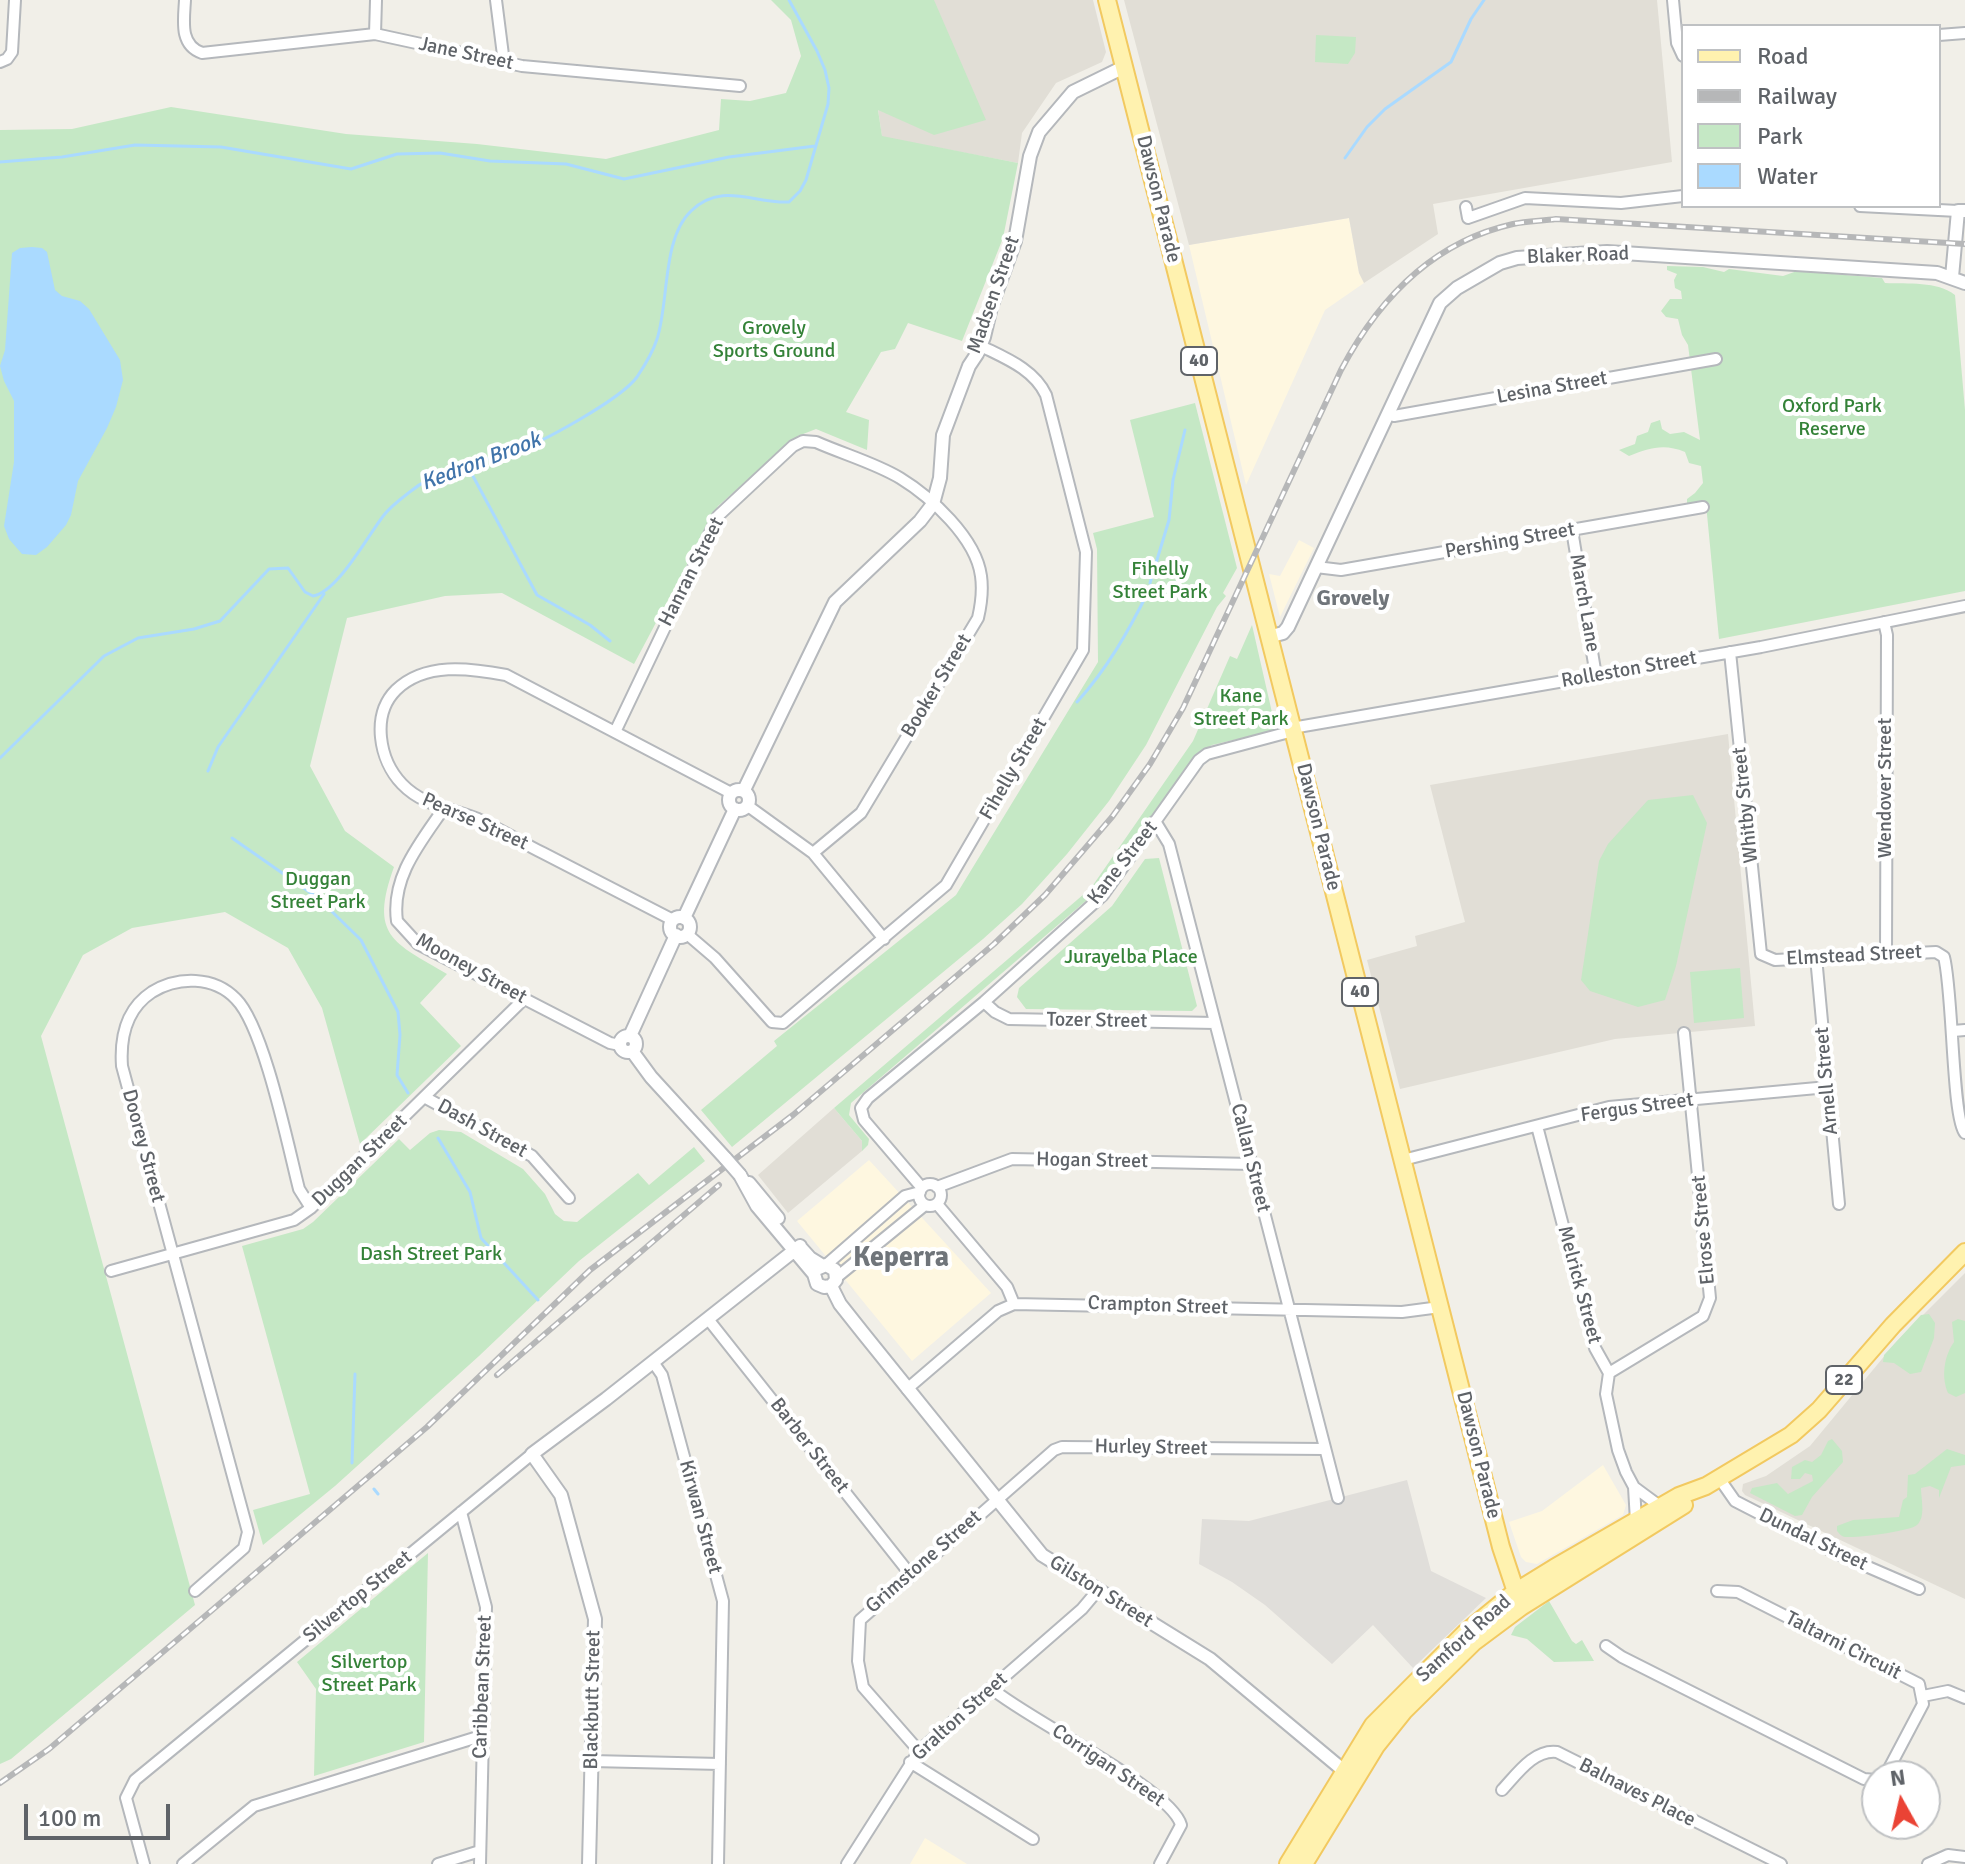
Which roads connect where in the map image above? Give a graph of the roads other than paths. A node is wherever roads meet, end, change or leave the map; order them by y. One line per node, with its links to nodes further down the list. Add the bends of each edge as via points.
1 (15, 0): 11 (street, via 12,52)
2 (185, 0): 8 (street, Jane Street, via 185,37 202,53)
3 (376, 0): 8 (street)
4 (496, 0): 12 (street)
5 (1107, 0): 13 (main road, Dawson Parade / 40)
6 (1673, 0): 10 (street)
7 (1965, 33): 9 (street)
8 (375, 34): 12 (street, Jane Street)
9 (1941, 35)
10 (1681, 53)
11 (4, 61)
12 (504, 63): 14 (street, Jane Street)
13 (1124, 67): 21 (street, Madsen Street, via 1073,92 1039,132 1015,241); 30 (main road, Dawson Parade / 40)
14 (740, 86)
15 (1681, 196): 16 (street, via 1621,203 1525,198 1468,218)
16 (1466, 207)
17 (1901, 208): 18 (street)
18 (1962, 211): 19 (street)
19 (1952, 277): 20 (street, Blaker Road); 23 (street, Blaker Road, via 1607,252 1517,258 1457,288 1440,303)
20 (1965, 283)
21 (981, 346): 24 (street, Madsen Street, via 943,435); 42 (street, Fihelly Street, via 1021,367 1046,395 1086,552 1083,650 949,880)
22 (1716, 359): 23 (street, Lesina Street)
23 (1388, 414): 27 (street, Blaker Road)
24 (933, 504): 34 (street, Hanran Street, via 893,474 816,442 798,442 718,516); 35 (street, via 835,602); 39 (street, Booker Street, via 955,525 981,574 978,618 861,813)
25 (1703, 507): 26 (street, Pershing Street)
26 (1572, 530): 27 (street, Pershing Street, via 1341,570); 32 (street, March Lane)
27 (1316, 567): 30 (street, Blaker Road, via 1288,627)
28 (1965, 606): 29 (street, Rolleston Street)
29 (1884, 622): 31 (street, Rolleston Street); 43 (street, Wendover Street)
30 (1268, 637): 33 (main road, Dawson Parade / 40)
31 (1730, 652): 32 (street, Rolleston Street); 44 (street, Whitby Street)
32 (1596, 676): 33 (street, Rolleston Street)
33 (1293, 730): 38 (street, Kane Street, via 1207,754); 58 (main road, Dawson Parade / 40)
34 (615, 732): 35 (street, Pearse Street); 36 (street, Pearse Street, via 506,675 468,668 424,673 406,681 380,717 380,744 399,782 421,801)
35 (738, 792): 37 (street, via 749,796); 37 (street, via 729,801)
36 (444, 808): 40 (street, Pearse Street, via 478,819); 46 (street, Mooney Street, via 399,881 397,921 418,944)
37 (741, 808): 39 (street); 40 (street)
38 (1155, 821): 47 (street, Kane Street, via 1103,895); 48 (street, Callan Street, via 1169,844)
39 (813, 853): 42 (street)
40 (678, 919): 41 (street, via 690,926)
41 (681, 934): 42 (street, Fihelly Street, via 715,958 772,1022 783,1023); 52 (street)
42 (884, 939)
43 (1886, 954): 45 (street, Elmstead Street); 50 (street, Elmstead Street, via 1936,952 1944,957)
44 (1763, 957): 45 (street, Elmstead Street)
45 (1816, 957): 53 (street, Arnell Street)
46 (524, 999): 52 (street, Mooney Street, via 610,1043); 54 (street, Duggan Street)
47 (984, 1002): 48 (street, Tozer Street, via 1009,1019); 61 (street, Kane Street, via 861,1108 864,1120)
48 (1215, 1023): 59 (street, Callan Street)
49 (1965, 1030): 50 (street)
50 (1953, 1031): 57 (street, via 1958,1110)
51 (1684, 1033): 55 (street, Elrose Street)
52 (625, 1040): 66 (street, bridge, via 624,1051 632,1051)
53 (1828, 1087): 55 (street, Fergus Street); 63 (street, Arnell Street)
54 (426, 1098): 62 (street, Dash Street, via 532,1156); 65 (street, Duggan Street)
55 (1692, 1099): 56 (street, Fergus Street, via 1609,1107); 77 (street, Elrose Street, via 1710,1298 1703,1316)
56 (1537, 1126): 58 (street, Fergus Street); 77 (street, Melrick Street, via 1595,1348)
57 (1965, 1133)
58 (1403, 1160): 73 (main road, Dawson Parade / 40)
59 (1252, 1164): 60 (street, Hogan Street, via 1012,1159); 74 (street, Callan Street)
60 (937, 1187): 61 (street); 64 (street, via 941,1196)
61 (921, 1190): 64 (street, via 919,1198); 69 (street, via 908,1193)
62 (569, 1198)
63 (1839, 1204)
64 (931, 1205): 71 (street); 72 (street, via 1007,1287)
65 (311, 1208): 68 (street, Duggan Street, via 294,1220); 68 (street, Doorey Street, via 299,1189 257,1033 247,1016 236,999 207,981 170,983 140,1001 122,1032 121,1049)
66 (796, 1248): 69 (street); 75 (street)
67 (1965, 1252): 81 (main road, Samford Road / 22, via 1804,1424)
68 (172, 1254): 70 (street, Duggan Street); 91 (street, Doorey Street, via 248,1532 244,1548)
69 (821, 1268): 71 (street, via 835,1270); 71 (street, via 817,1284)
70 (111, 1271)
71 (834, 1282): 78 (street, Gilston Street, via 840,1304)
72 (1014, 1304): 74 (street, Crampton Street); 78 (street, via 998,1311)
73 (1440, 1307): 74 (street, Crampton Street, via 1402,1312); 93 (main road, Dawson Parade / 40)
74 (1288, 1310): 79 (street, Callan Street)
75 (708, 1319): 76 (street); 88 (street, Barber Street)
76 (653, 1362): 80 (street, Silvertop Street); 103 (street, Kirwan Street, via 662,1375 723,1601)
77 (1609, 1373): 82 (street, Melrick Street, via 1606,1394 1618,1450)
78 (907, 1389): 84 (street, Gilston Street)
79 (1325, 1449): 83 (street, Callan Street); 84 (street, Hurley Street, via 1062,1447)
80 (532, 1454): 86 (street, Silvertop Street); 101 (street, Blackbutt Street, via 561,1495 595,1619)
81 (1713, 1482): 85 (main road, Samford Road / 22); 89 (street, Dundal Street, via 1735,1501 1826,1549); 93 (main road, Samford Road / 22, via 1694,1500)
82 (1634, 1487): 85 (street); 87 (street, Melrick Street)
83 (1338, 1498)
84 (996, 1500): 88 (street, Grimstone Street); 90 (street, Gilston Street, via 1042,1555)
85 (1661, 1507): 87 (main road, Samford Road / 22)
86 (461, 1512): 98 (street, Caribbean Street, via 486,1607); 110 (street, Silvertop Street, via 135,1780 126,1798)
87 (1636, 1521): 93 (main road, Samford Road / 22)
88 (910, 1574): 99 (street, Grimstone Street, via 862,1617 858,1661 863,1687)
89 (1919, 1589)
90 (1098, 1590): 95 (street, Gralton Street); 104 (street, Gilston Street, via 1213,1661)
91 (195, 1591)
92 (1717, 1591): 96 (street, Taltarni Circuit, via 1751,1598 1919,1684)
93 (1518, 1599): 104 (main road, Samford Road / 22, via 1465,1633 1386,1711 1364,1737)
94 (1606, 1646): 105 (street)
95 (991, 1688): 99 (street, Gralton Street); 117 (street, Corrigan Street, via 1169,1806 1181,1825)
96 (1923, 1696): 97 (street, via 1948,1691); 100 (street)
97 (1965, 1698)
98 (481, 1736): 108 (street, Caribbean Street); 111 (street, via 254,1806)
99 (919, 1751): 102 (street, Gralton Street)
100 (1893, 1760)
101 (592, 1761): 103 (street); 114 (street, Blackbutt Street)
102 (910, 1762): 107 (street); 116 (street, Gralton Street)
103 (720, 1764): 115 (street, Kirwan Street)
104 (1349, 1775): 118 (main road, Samford Road / 22); 119 (main road, Samford Road / 22)
105 (1861, 1777)
106 (1502, 1790): 120 (street, Balnaves Place, via 1535,1757 1557,1752)
107 (1033, 1839)
108 (480, 1851): 112 (street); 113 (street, Caribbean Street)
109 (1965, 1857): 121 (street, via 1948,1855)
110 (144, 1864)
111 (183, 1864)
112 (438, 1864)
113 (480, 1864)
114 (589, 1864)
115 (718, 1864)
116 (847, 1864)
117 (1160, 1864)
118 (1288, 1864)
119 (1304, 1864)
120 (1781, 1864)
121 (1928, 1864)

